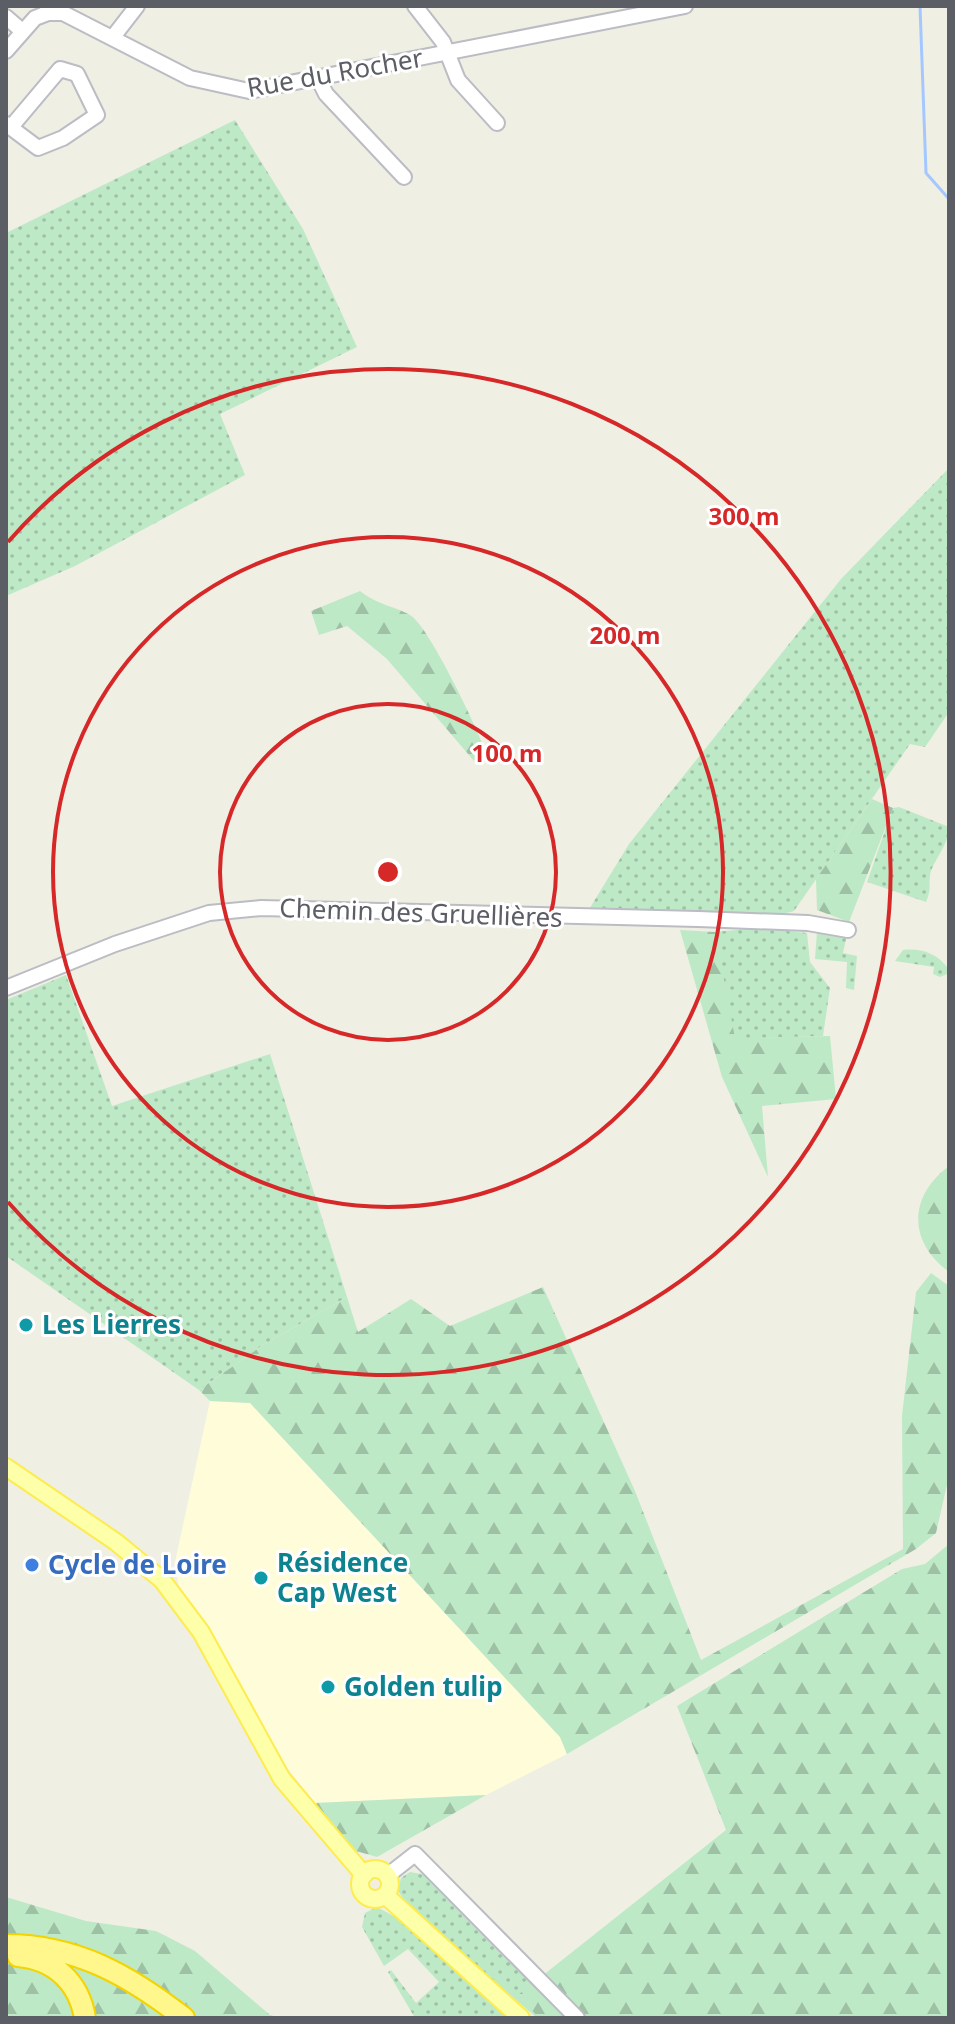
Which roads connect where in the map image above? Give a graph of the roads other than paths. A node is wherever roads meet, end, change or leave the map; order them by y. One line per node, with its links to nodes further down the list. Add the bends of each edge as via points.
1 (137, 6): 7 (street)
2 (415, 6): 9 (street)
3 (685, 6): 9 (street, Rue du Rocher)
4 (47, 9): 6 (street); 7 (street, Rue du Rocher)
5 (6, 17): 6 (street)
6 (21, 30): 8 (street)
7 (113, 37): 10 (street, Rue du Rocher, via 190,78 233,90)
8 (6, 51)
9 (448, 54): 10 (street, Rue du Rocher); 11 (street, via 458,80)
10 (319, 80): 13 (street)
11 (497, 123)
12 (8, 126): 12 (street, via 38,148 97,115 77,74 60,69)
13 (404, 177)
14 (848, 930): 15 (street, Chemin des Gruellières, via 808,923 261,908 209,913)
15 (6, 988)
16 (6, 1467): 17 (main road, via 162,1580 194,1621 282,1779)
17 (364, 1875): 18 (main road, via 376,1870); 19 (main road, via 364,1894 377,1899)
18 (387, 1876): 19 (main road); 27 (street, via 415,1854)
19 (385, 1895): 26 (main road)
20 (6, 1933): 23 (highway, via 71,1946 123,1968)
21 (6, 1945): 23 (highway, via 60,1950)
22 (6, 1955): 24 (highway, via 35,1958 58,1969 80,1999)
23 (130, 1978): 25 (highway)
24 (85, 2018)
25 (184, 2018)
26 (521, 2018)
27 (577, 2018)

